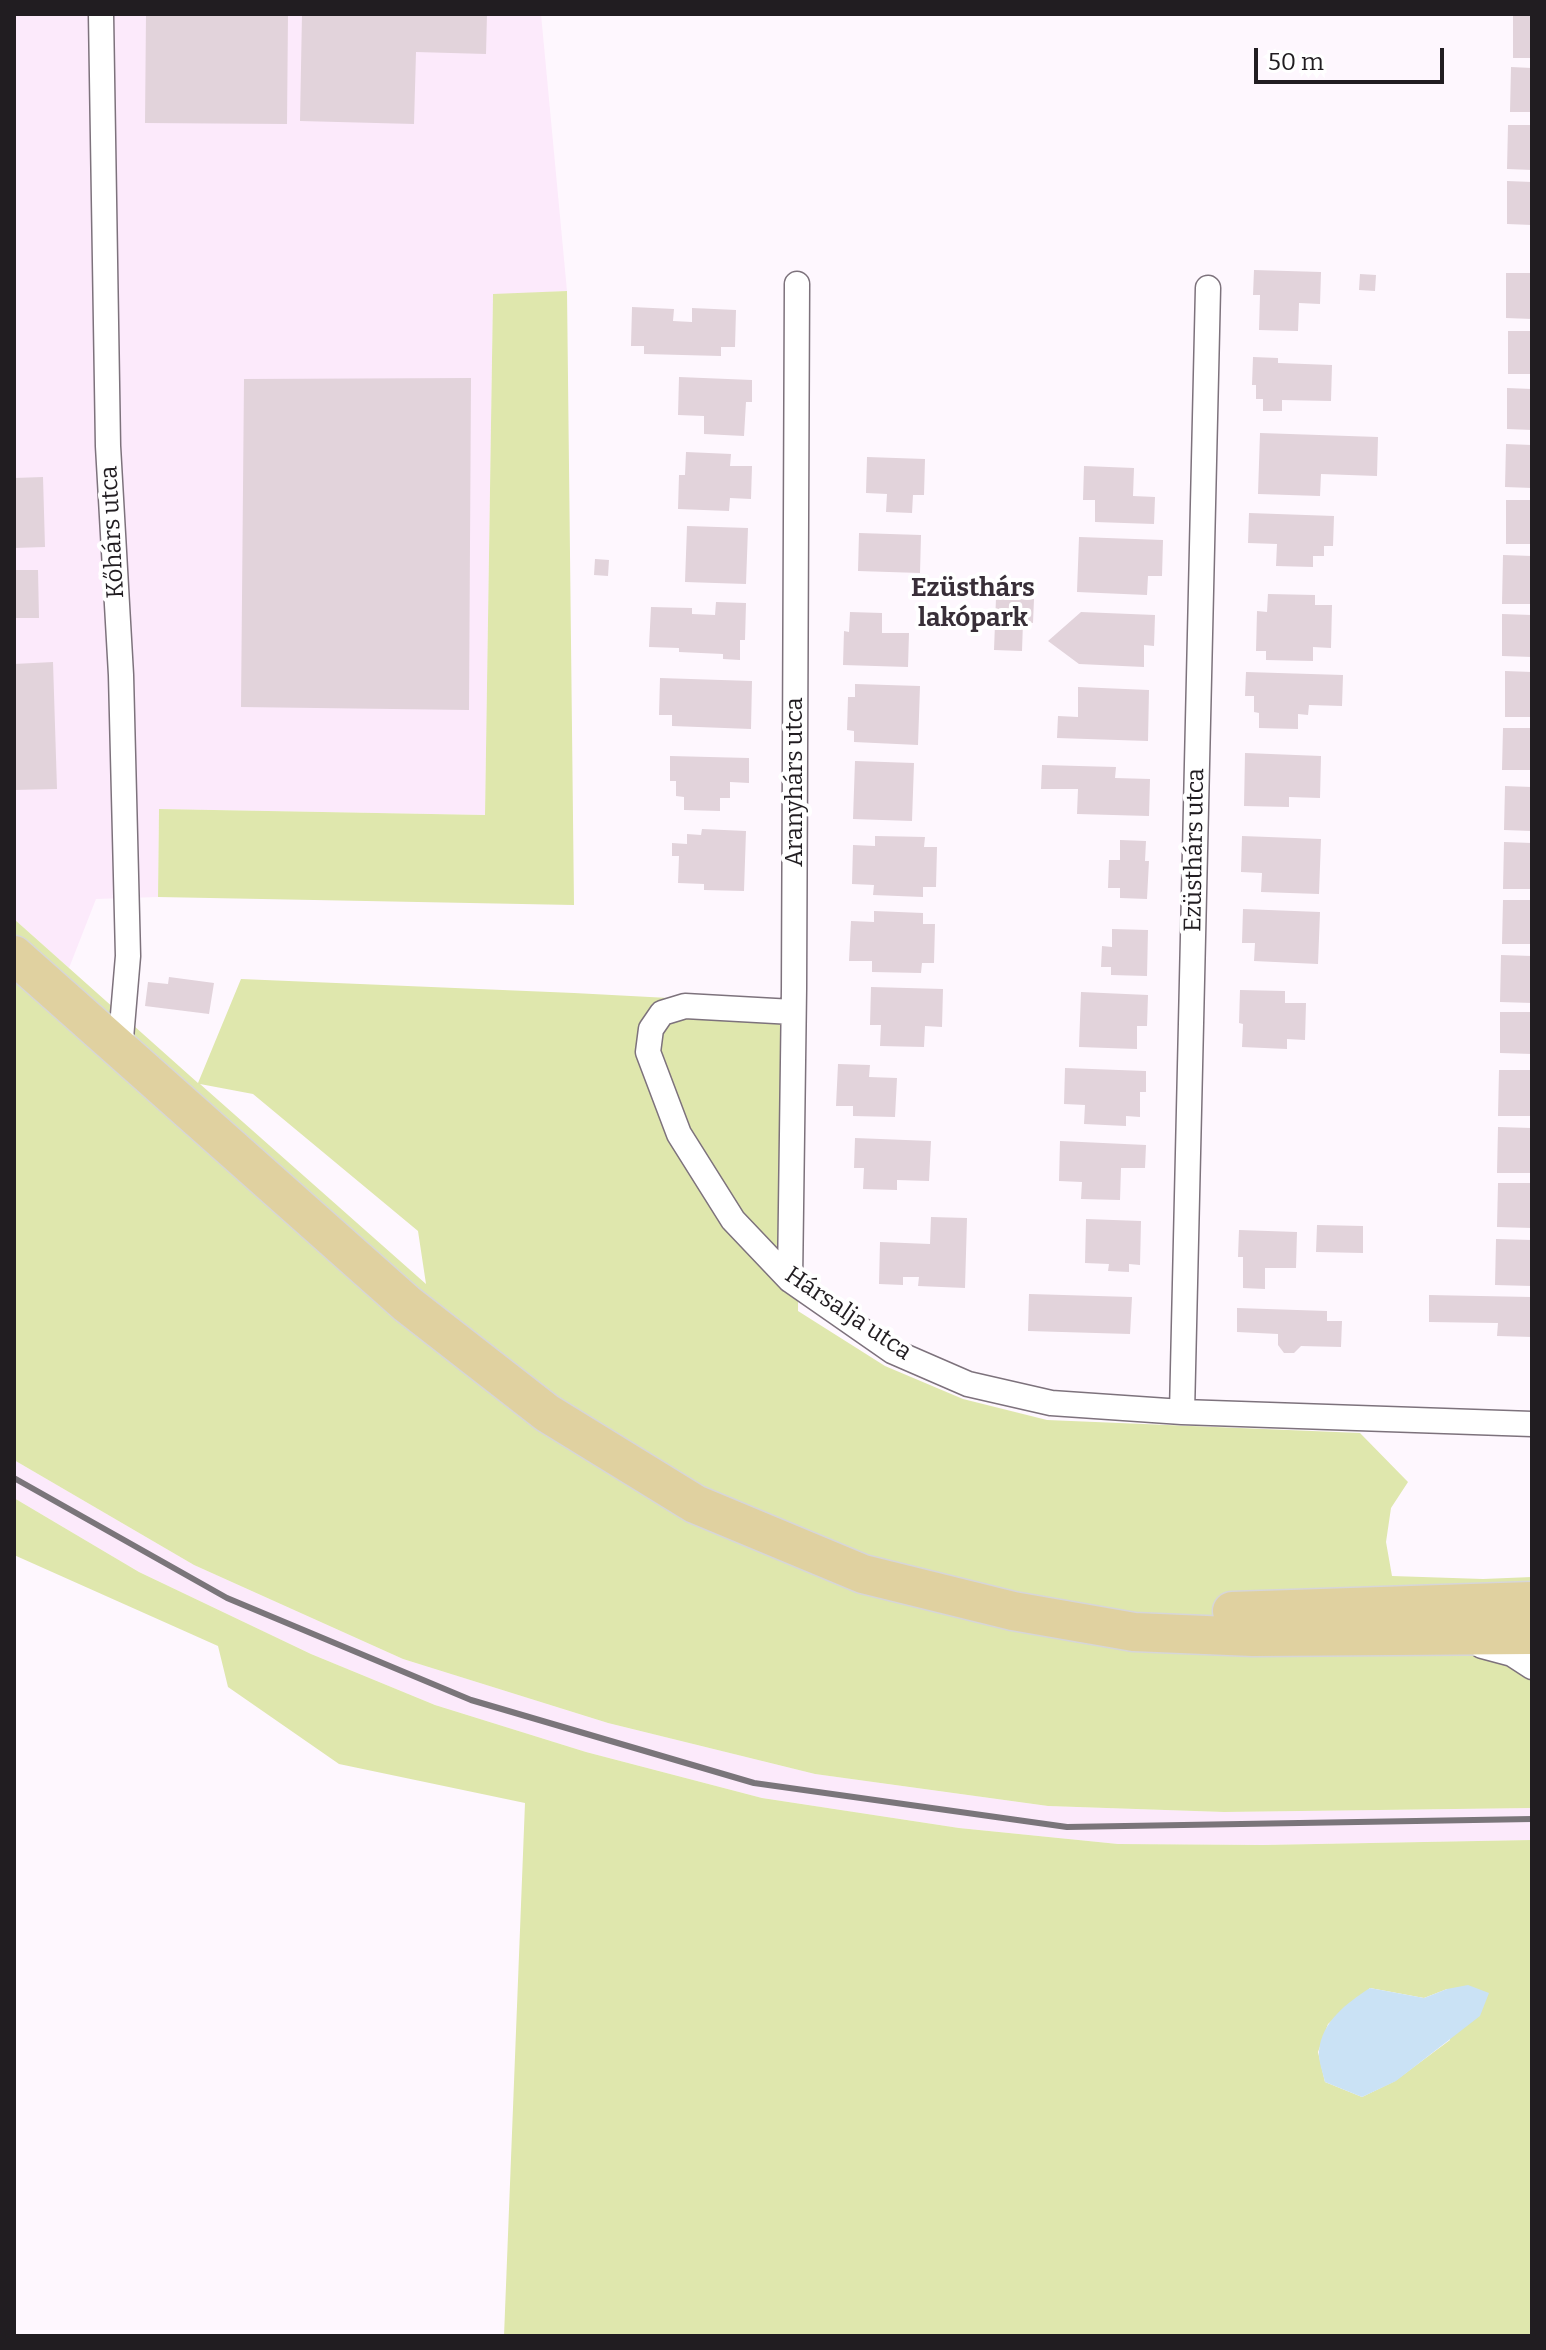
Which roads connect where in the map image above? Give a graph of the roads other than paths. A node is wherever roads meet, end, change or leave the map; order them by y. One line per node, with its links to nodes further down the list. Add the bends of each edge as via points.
1 (101, 14): 6 (street, Kőhárs utca, via 108,446 121,675 128,956)
2 (797, 284): 5 (street, Aranyhárs utca)
3 (1208, 288): 8 (street, Ezüsthárs utca)
4 (14, 955): 6 (main road)
5 (793, 1012): 7 (street, Aranyhárs utca); 7 (street, Hársalja utca, via 685,1006 662,1013 651,1029 648,1052 679,1134 733,1220)
6 (120, 1050): 11 (main road, via 407,1304 547,1413 709,1510 863,1574)
7 (790, 1280): 8 (street, Hársalja utca, via 892,1351 968,1384 1051,1403)
8 (1182, 1412): 9 (street, Hársalja utca)
9 (1532, 1424)
10 (1532, 1601): 11 (main road, via 1245,1611)
11 (1013, 1611): 13 (main road, via 1134,1632)
12 (1532, 1635): 13 (main road)
13 (1449, 1636): 14 (street, via 1512,1654)
14 (1532, 1667)

